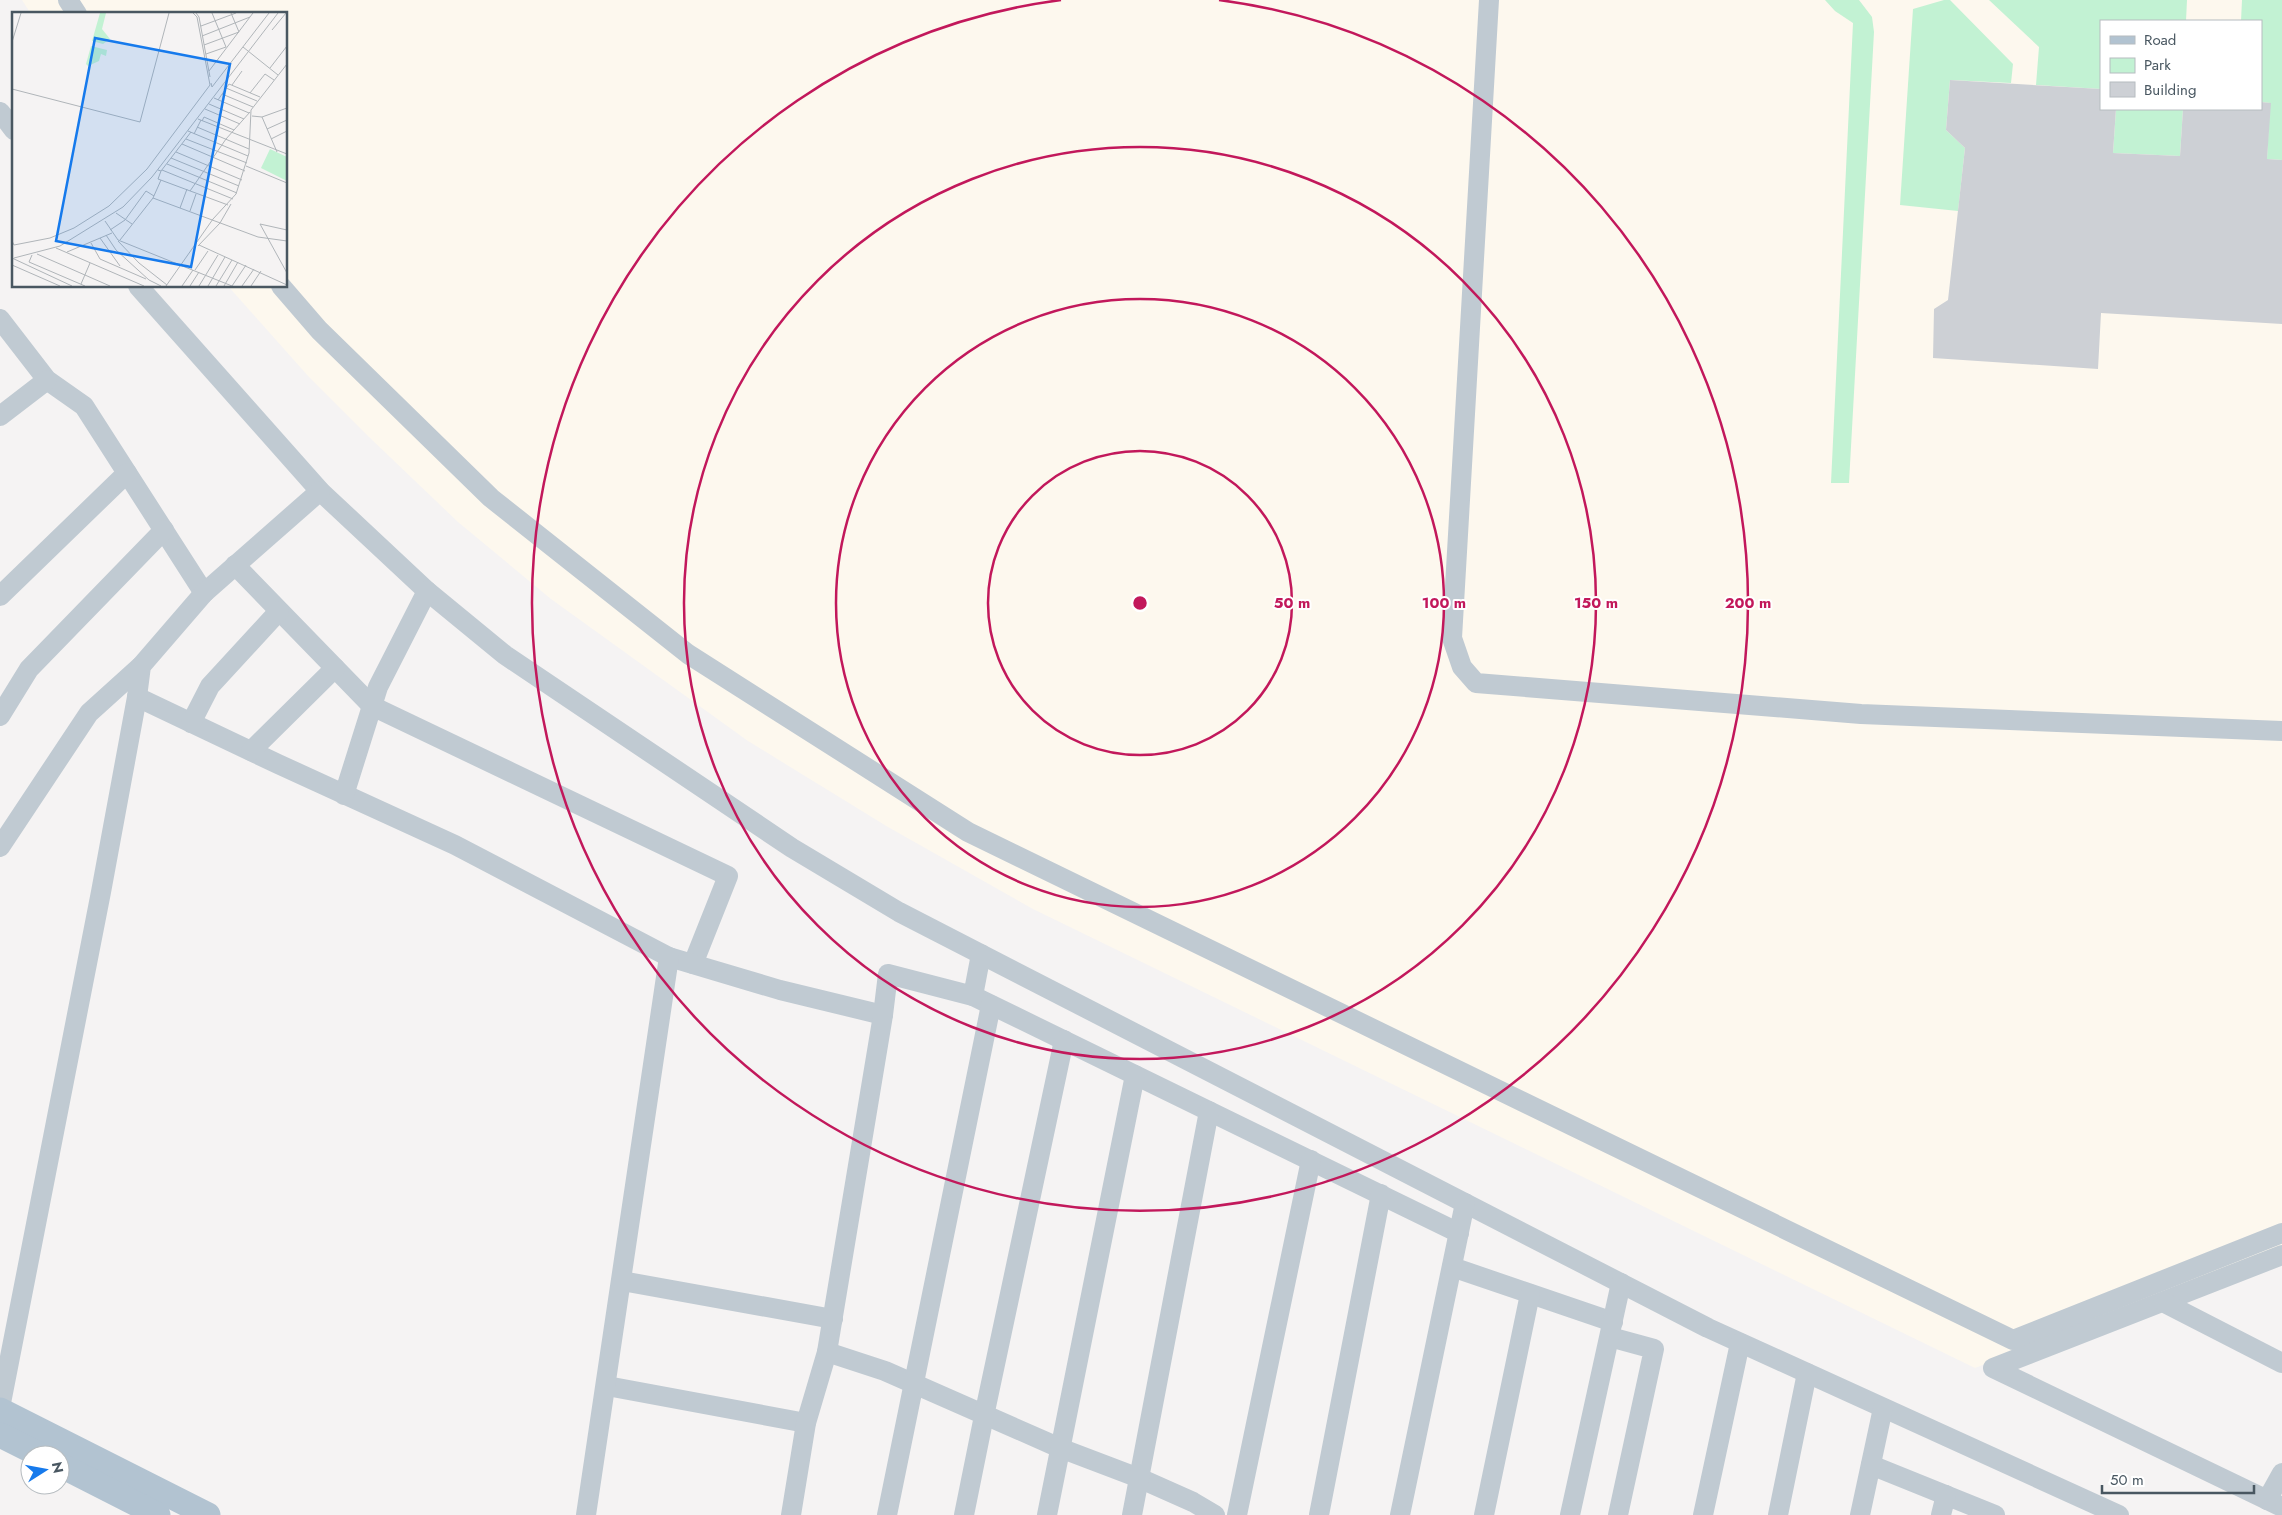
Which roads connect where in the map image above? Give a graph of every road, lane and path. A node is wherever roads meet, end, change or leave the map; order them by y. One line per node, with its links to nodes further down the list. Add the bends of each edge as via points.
1 (68, 0): 3 (street)
2 (1489, 0): 25 (street, via 1452,638 1462,667 1476,682 1861,714)
3 (76, 12)
4 (0, 112): 5 (street)
5 (12, 127)
6 (140, 288): 12 (street)
7 (283, 288): 41 (street, via 319,330 491,498 688,654 968,832 2004,1336 2013,1340)
8 (0, 318): 9 (street)
9 (47, 380): 10 (street); 11 (street, via 84,406)
10 (0, 416)
11 (127, 473): 13 (street); 17 (street)
12 (320, 491): 14 (street); 15 (street)
13 (164, 530): 16 (street); 23 (street, via 29,669)
14 (235, 566): 16 (street); 18 (street)
15 (427, 591): 22 (street, via 378,687); 29 (street, via 505,655 792,848 899,912)
16 (204, 594): 19 (street)
17 (0, 596)
18 (279, 611): 20 (street); 24 (street, via 210,686)
19 (140, 666): 21 (street); 28 (street, via 89,713)
20 (335, 668): 22 (street); 26 (street)
21 (137, 697): 24 (street); 57 (street)
22 (372, 706): 27 (street); 31 (street, via 728,876)
23 (0, 716)
24 (191, 723): 26 (street)
25 (2282, 731)
26 (251, 751): 27 (street)
27 (344, 794): 30 (street, via 455,845)
28 (0, 848)
29 (981, 954): 32 (street); 39 (street)
30 (669, 957): 31 (street); 44 (street)
31 (693, 964): 33 (street, via 780,990)
32 (982, 1000): 33 (street, via 888,974); 34 (street); 54 (street)
33 (883, 1015): 48 (street)
34 (1064, 1040): 35 (street); 58 (street)
35 (1135, 1075): 36 (street); 62 (street)
36 (1209, 1111): 37 (street); 66 (street)
37 (1311, 1160): 38 (street); 78 (street)
38 (1380, 1194): 40 (street); 79 (street)
39 (1465, 1203): 40 (street); 45 (street)
40 (1459, 1233): 43 (street)
41 (2282, 1233)
42 (2282, 1255): 47 (street)
43 (1452, 1267): 46 (street); 80 (street)
44 (622, 1281): 48 (street); 55 (street)
45 (1622, 1283): 49 (street); 50 (street)
46 (1530, 1294): 49 (street); 81 (street)
47 (2164, 1302): 52 (street); 68 (street, via 1993,1368)
48 (833, 1319): 51 (street)
49 (1611, 1329): 82 (street); 83 (street, via 1654,1349)
50 (1740, 1343): 53 (street); 84 (street)
51 (827, 1352): 54 (street); 59 (street)
52 (2282, 1363)
53 (1807, 1373): 56 (street); 85 (street)
54 (913, 1382): 58 (street); 73 (street)
55 (607, 1386): 59 (street); 71 (street)
56 (1883, 1408): 63 (street); 89 (street)
57 (0, 1409): 70 (main road)
58 (984, 1416): 62 (street); 74 (street)
59 (806, 1423): 72 (street)
60 (0, 1435): 61 (main road)
61 (20, 1445)
62 (1060, 1448): 66 (street); 75 (street)
63 (1871, 1465): 67 (street); 86 (street)
64 (70, 1470): 69 (main road)
65 (2282, 1473): 68 (street)
66 (1139, 1478): 76 (street); 77 (street)
67 (1946, 1495): 87 (street); 88 (street)
68 (2275, 1503)
69 (158, 1515)
70 (208, 1515)
71 (586, 1515)
72 (791, 1515)
73 (887, 1515)
74 (964, 1515)
75 (1047, 1515)
76 (1132, 1515)
77 (1215, 1515)
78 (1238, 1515)
79 (1319, 1515)
80 (1400, 1515)
81 (1484, 1515)
82 (1570, 1515)
83 (1618, 1515)
84 (1703, 1515)
85 (1778, 1515)
86 (1860, 1515)
87 (1941, 1515)
88 (1994, 1515)
89 (2119, 1515)

